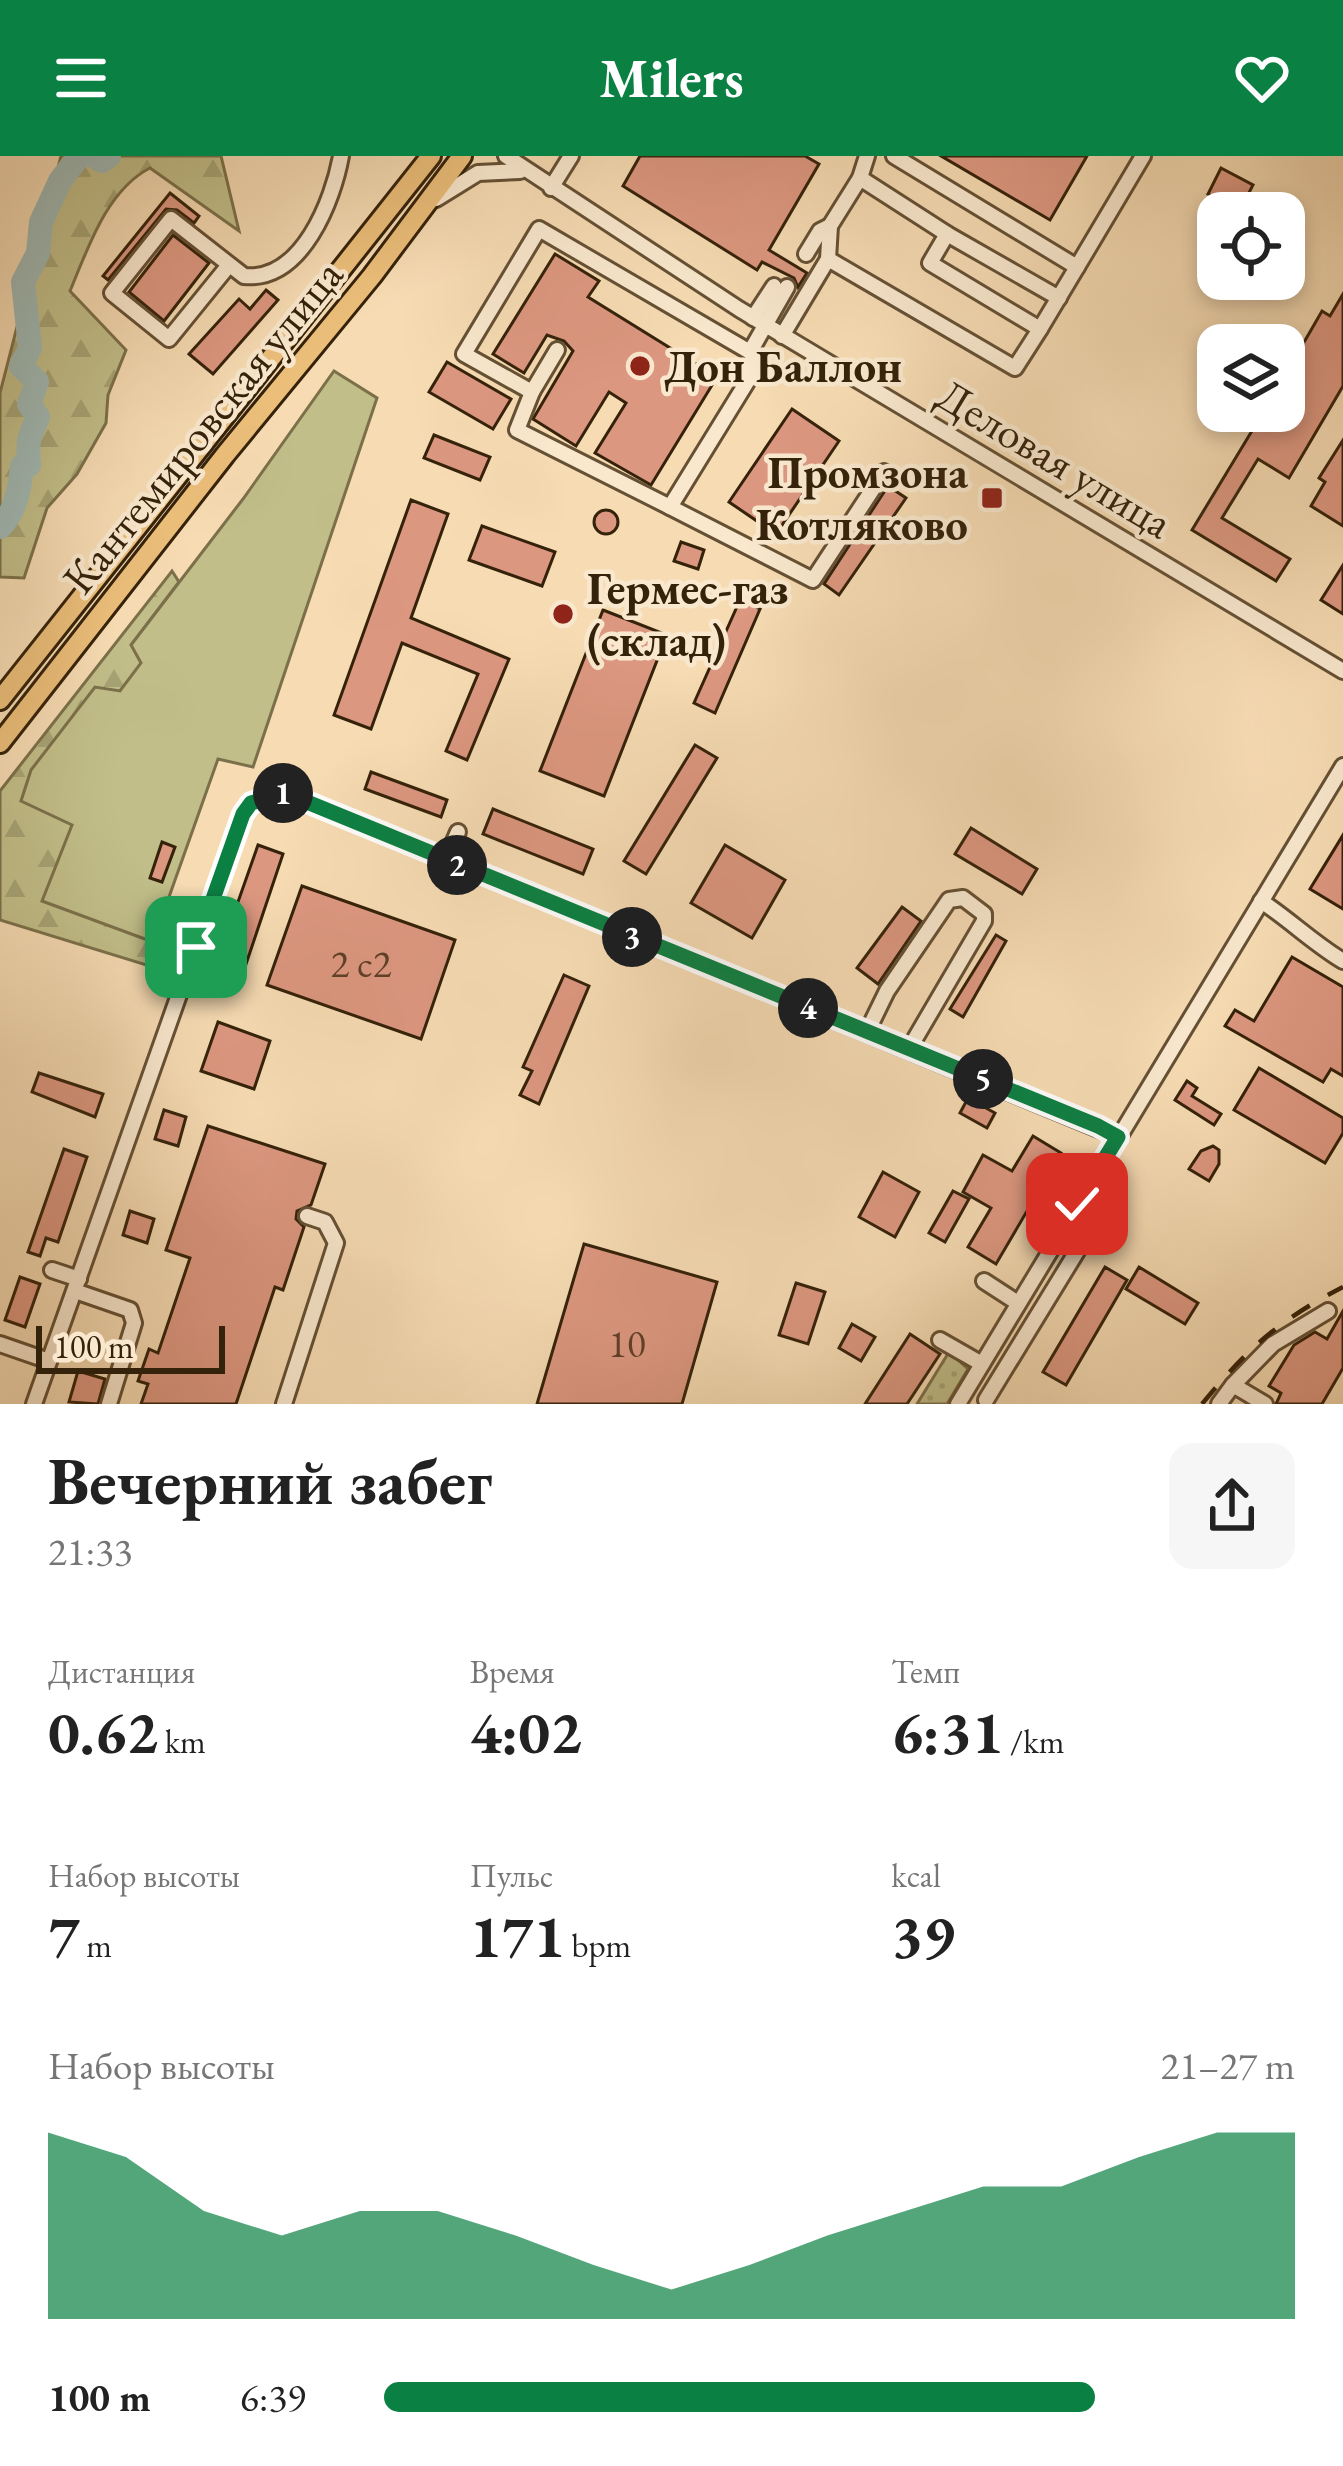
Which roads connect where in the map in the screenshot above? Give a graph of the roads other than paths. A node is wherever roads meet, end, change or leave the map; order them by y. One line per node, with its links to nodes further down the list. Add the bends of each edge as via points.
1 (341, 156): 20 (street, via 334,192 303,246 255,277)
2 (417, 156): 14 (street)
3 (431, 156): 14 (main road, Кантемировская улица)
4 (462, 156): 15 (main road, Кантемировская улица)
5 (496, 156): 11 (street)
6 (506, 156): 13 (street)
7 (571, 156): 13 (street)
8 (867, 156): 12 (street)
9 (894, 156): 21 (street)
10 (1143, 156): 21 (street)
11 (520, 171): 13 (street); 15 (street, via 478,173)
12 (860, 178): 16 (street); 17 (street)
13 (551, 188): 24 (street, Деловая улица)
14 (403, 193): 33 (main road, Кантемировская улица)
15 (422, 209): 34 (main road, Кантемировская улица)
16 (830, 226): 18 (street); 19 (street)
17 (947, 234): 23 (street); 25 (street, via 930,263)
18 (806, 254)
19 (828, 259): 25 (street, via 1015,368); 26 (street)
20 (229, 265): 20 (street, via 171,219 112,293 169,339)
21 (1076, 267): 23 (street)
22 (781, 286): 24 (street)
23 (1059, 298): 25 (street)
24 (759, 322): 26 (street, Деловая улица); 28 (street)
25 (1040, 329)
26 (782, 336): 32 (street, Деловая улица)
27 (557, 350): 29 (street)
28 (750, 352): 29 (street, via 539,229 464,354); 31 (street, via 750,377)
29 (532, 392): 31 (street, via 517,430)
30 (884, 472): 31 (street, via 813,580)
31 (670, 507)
32 (1343, 671)
33 (0, 700)
34 (0, 743)
35 (1343, 766): 38 (street)
36 (458, 832): 37 (street)
37 (446, 860): 40 (street); 47 (street, via 285,793 251,803)
38 (1261, 902): 39 (street); 42 (street)
39 (1343, 961)
40 (867, 1032): 41 (street); 41 (street, via 949,900 963,898 983,921)
41 (909, 1049): 42 (street)
42 (1118, 1137): 43 (street)
43 (1077, 1204): 48 (street); 56 (street, via 1097,1217)
44 (307, 1216): 59 (street, via 325,1222 336,1243)
45 (52, 1270): 47 (street)
46 (984, 1282): 48 (street)
47 (77, 1285): 52 (street); 58 (street, via 130,1310 134,1323)
48 (1018, 1303): 53 (street)
49 (1328, 1311): 54 (street, via 1273,1344)
50 (940, 1340): 53 (street)
51 (0, 1344): 52 (street)
52 (49, 1361): 57 (street)
53 (982, 1364): 55 (street)
54 (1233, 1385): 61 (street); 62 (street)
55 (967, 1388): 56 (street); 60 (street)
56 (990, 1402)
57 (34, 1404)
58 (109, 1404)
59 (284, 1404)
60 (958, 1404)
61 (1219, 1404)
62 (1265, 1404)

